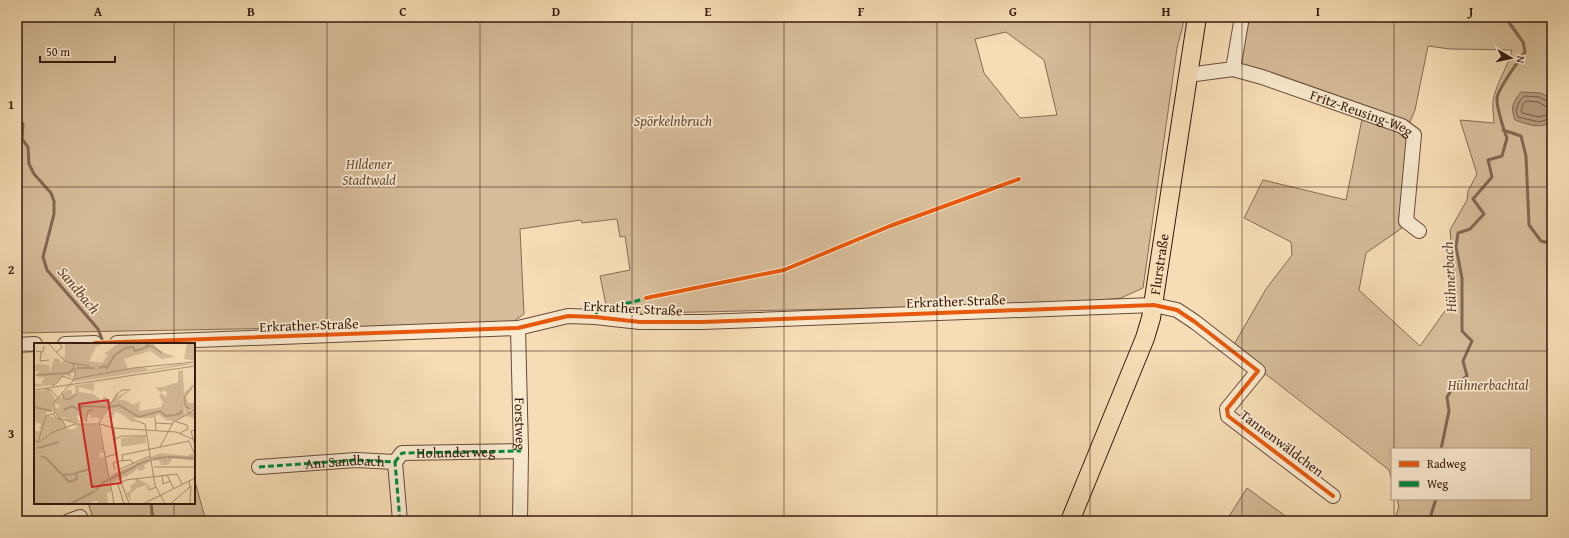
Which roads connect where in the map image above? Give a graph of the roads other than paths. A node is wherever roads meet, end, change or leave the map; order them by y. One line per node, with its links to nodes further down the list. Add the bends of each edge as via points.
1 (1197, 17): 4 (main road, Flurstraße)
2 (1242, 17): 3 (street)
3 (1233, 69): 4 (street, Fritz-Reusing-Weg); 5 (street, Fritz-Reusing-Weg, via 1402,126 1414,135 1406,221)
4 (1188, 75): 6 (main road, Flurstraße)
5 (1419, 231)
6 (1154, 305): 7 (street, Erkrather Straße, via 702,322 640,322 568,316); 14 (street, Tannenwäldchen, via 1177,310 1258,371 1228,409 1228,416); 17 (main road, Flurstraße, via 1145,338)
7 (518, 328): 8 (street, Erkrather Straße); 11 (street, Forstweg)
8 (117, 343)
9 (34, 344): 10 (street)
10 (17, 345)
11 (521, 451): 12 (street, Holunderweg, via 402,453); 16 (street, Forstweg)
12 (395, 462): 13 (street, Am Sandbach, via 356,460); 15 (street, Am Sandbach)
13 (259, 467)
14 (1333, 496)
15 (400, 521)
16 (520, 521)
17 (1070, 521)

